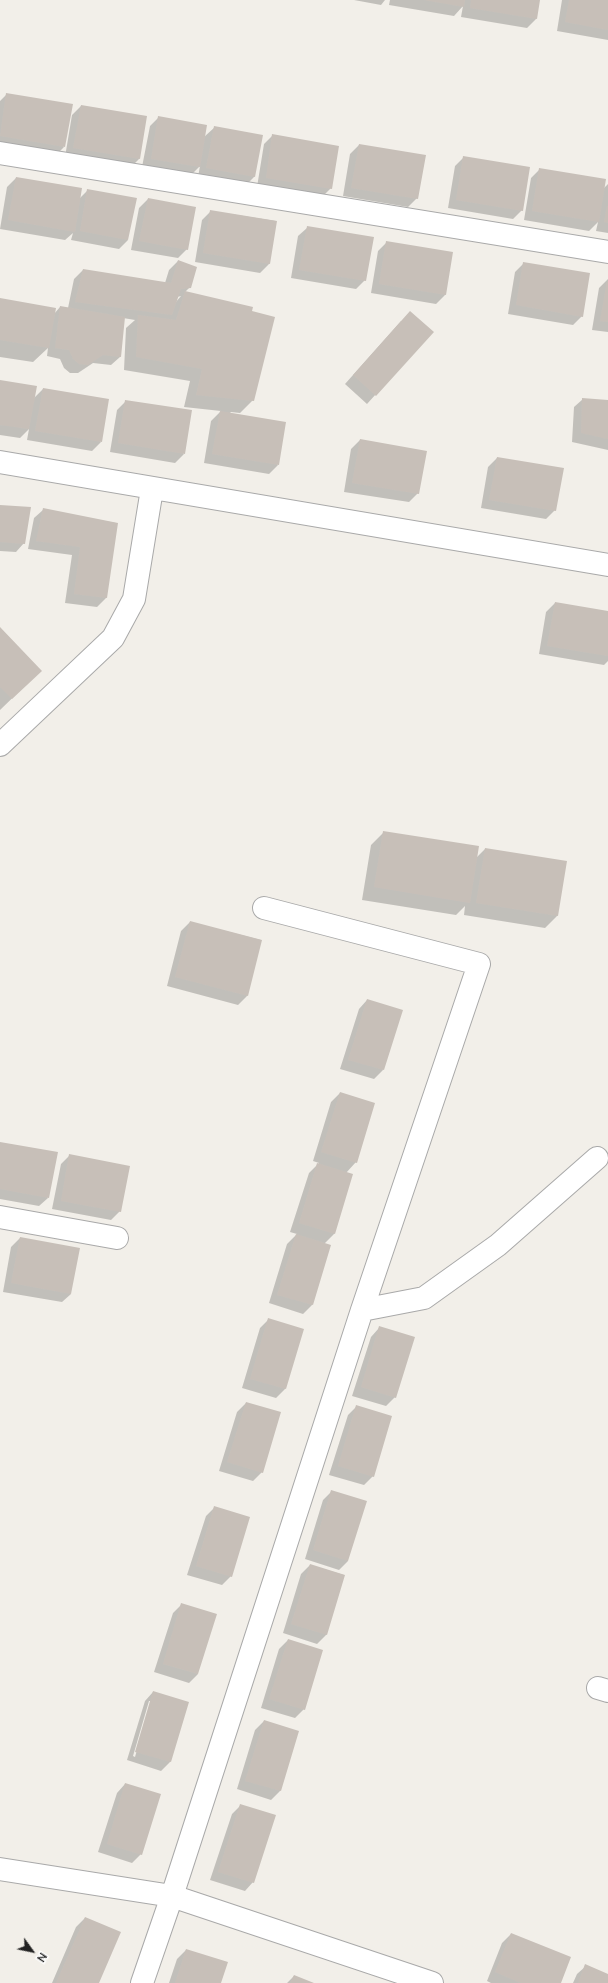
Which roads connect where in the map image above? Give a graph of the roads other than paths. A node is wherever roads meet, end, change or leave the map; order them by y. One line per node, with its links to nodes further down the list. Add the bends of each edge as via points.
1 (0, 154): 2 (street)
2 (608, 252)
3 (0, 462): 4 (street)
4 (152, 489): 5 (street); 6 (street, via 134,599 113,638)
5 (608, 565)
6 (0, 745)
7 (264, 908): 11 (street, via 479,964)
8 (597, 1158): 11 (street, via 498,1245 424,1298)
9 (0, 1217): 10 (street)
10 (117, 1238)
11 (362, 1310): 13 (street)
12 (0, 1868): 13 (street)
13 (172, 1896): 14 (street); 15 (street)
14 (142, 1983)
15 (432, 1983)

